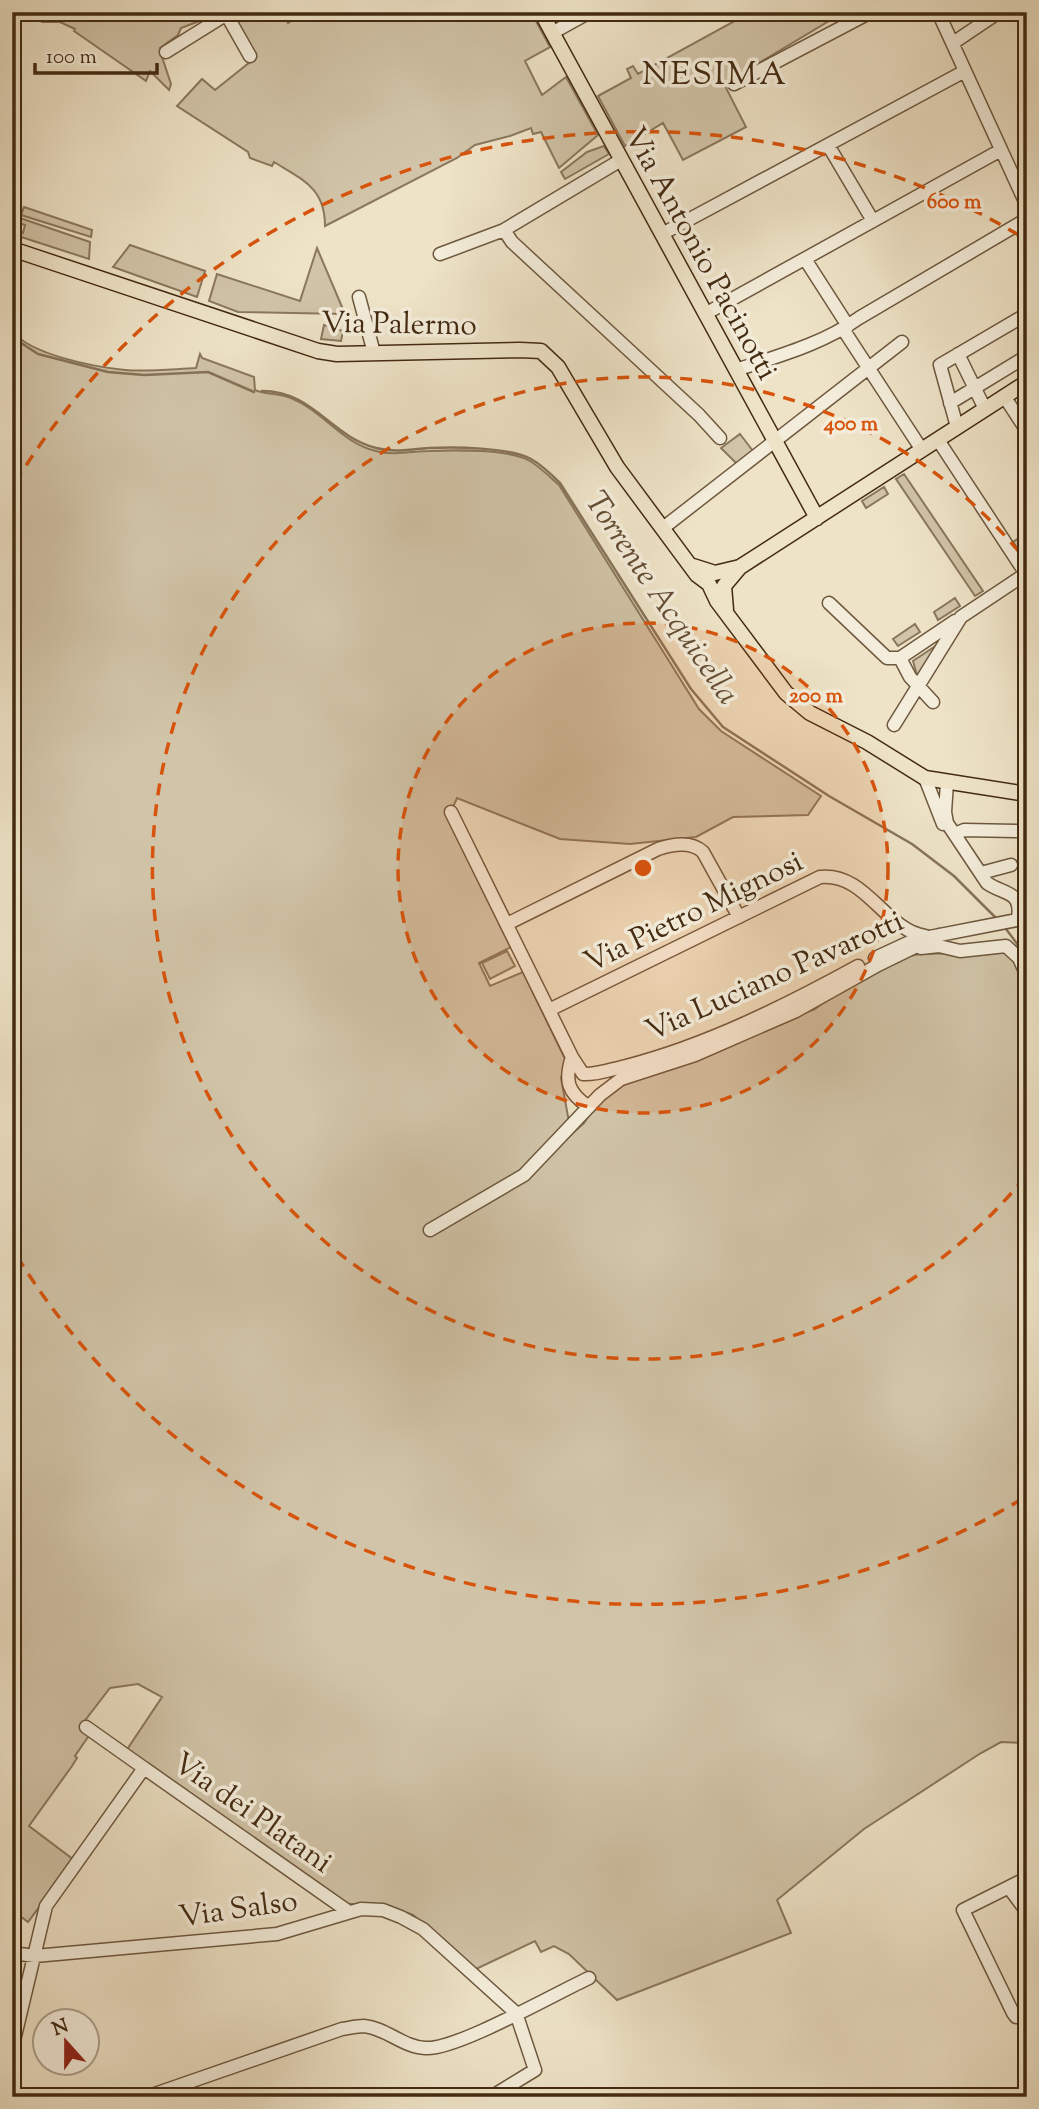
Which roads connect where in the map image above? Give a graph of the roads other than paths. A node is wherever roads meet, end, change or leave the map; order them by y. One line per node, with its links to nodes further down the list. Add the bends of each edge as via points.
1 (541, 12): 7 (main road, Via Antonio Pacinotti)
2 (590, 12): 7 (street)
3 (871, 12): 12 (street)
4 (938, 12): 8 (street)
5 (999, 12): 8 (street)
6 (229, 13): 9 (street); 10 (street)
7 (552, 33): 15 (main road, Via Antonio Pacinotti)
8 (953, 43): 11 (street)
9 (166, 52)
10 (250, 56)
11 (965, 71): 13 (street); 14 (street)
12 (734, 83)
13 (828, 145): 18 (street); 20 (street)
14 (1002, 150): 16 (street); 18 (street)
15 (621, 160): 19 (street); 20 (main road, Via Antonio Pacinotti)
16 (1027, 206)
17 (1027, 219): 27 (street)
18 (873, 221): 23 (street)
19 (504, 230): 22 (street); 40 (street)
20 (662, 234): 25 (main road, Via Antonio Pacinotti)
21 (12, 249): 29 (main road, Via Palermo, via 318,351)
22 (440, 254)
23 (805, 259): 25 (street); 27 (street)
24 (359, 297): 29 (street)
25 (705, 314): 33 (main road, Via Antonio Pacinotti)
26 (1027, 314): 30 (street)
27 (846, 328): 32 (street); 33 (street)
28 (902, 342): 32 (street)
29 (374, 353): 45 (main road, Via Palermo, via 520,349 548,355 617,467)
30 (958, 354): 35 (street); 37 (street, via 940,365)
31 (1027, 356): 35 (street)
32 (867, 368): 42 (street); 43 (street)
33 (736, 370): 42 (main road, Via Antonio Pacinotti)
34 (1027, 382): 36 (main road)
35 (975, 387): 36 (street); 37 (street)
36 (995, 402): 38 (main road); 39 (street)
37 (950, 403): 38 (street)
38 (957, 427): 41 (main road)
39 (1027, 431)
40 (720, 438)
41 (938, 439): 43 (main road); 46 (street)
42 (774, 441): 44 (main road, Via Antonio Pacinotti); 45 (street)
43 (922, 450): 44 (main road)
44 (817, 518): 47 (main road)
45 (663, 528): 47 (main road, Via Palermo, via 697,575)
46 (1026, 574): 49 (street)
47 (717, 581): 56 (main road, Via Palermo, via 727,614 799,706)
48 (829, 603): 50 (street, via 883,656)
49 (961, 617): 50 (street); 51 (street)
50 (900, 658): 51 (street)
51 (918, 687): 52 (street); 53 (street)
52 (933, 702)
53 (894, 725)
54 (1027, 758): 55 (street)
55 (1027, 769)
56 (925, 778): 57 (main road); 61 (street, via 944,825)
57 (947, 783): 58 (main road); 61 (street, via 945,812)
58 (1027, 794)
59 (451, 812): 66 (street)
60 (1016, 831): 61 (street, via 964,830)
61 (955, 834): 63 (street)
62 (1011, 865): 63 (street)
63 (981, 873): 65 (street, via 991,886 1012,894)
64 (739, 917): 66 (street, via 703,852 682,844 658,849); 67 (street, Via Pietro Mignosi, via 814,880 833,877 851,884); 70 (street, Via Pietro Mignosi)
65 (1022, 918): 67 (street, Via Luciano Pavarotti)
66 (507, 924): 70 (street)
67 (925, 938): 68 (street); 68 (street, via 930,947); 72 (street, Via Luciano Pavarotti, via 898,946 798,999 678,1050); 73 (street, via 796,1011 681,1060 629,1076)
68 (948, 947): 69 (street, via 960,951 1006,946 1014,951)
69 (1027, 976)
70 (549, 1010): 71 (street)
71 (572, 1058): 72 (street); 74 (street, via 569,1088)
72 (583, 1074): 73 (street, via 581,1093 589,1098)
73 (600, 1095): 74 (street)
74 (589, 1107): 75 (street, via 524,1175)
75 (430, 1230)
76 (86, 1727): 77 (street)
77 (144, 1768): 80 (street, Via dei Platani); 83 (street, Via dei Platani, via 51,1899)
78 (1027, 1878): 79 (street)
79 (1009, 1888): 81 (street); 86 (street, via 963,1910 1013,2013)
80 (349, 1912): 83 (street, Via Salso, via 277,1934); 85 (street, Via Salso, via 383,1910 414,1923)
81 (1027, 1912)
82 (12, 1953): 83 (street, Via Salso)
83 (35, 1956): 87 (street, Via dei Platani)
84 (589, 1978): 85 (street)
85 (516, 2013): 88 (street, via 438,2048 416,2047 363,2026 342,2029); 89 (street, via 535,2070)
86 (1027, 2017)
87 (12, 2049)
88 (146, 2097)
89 (491, 2097)

